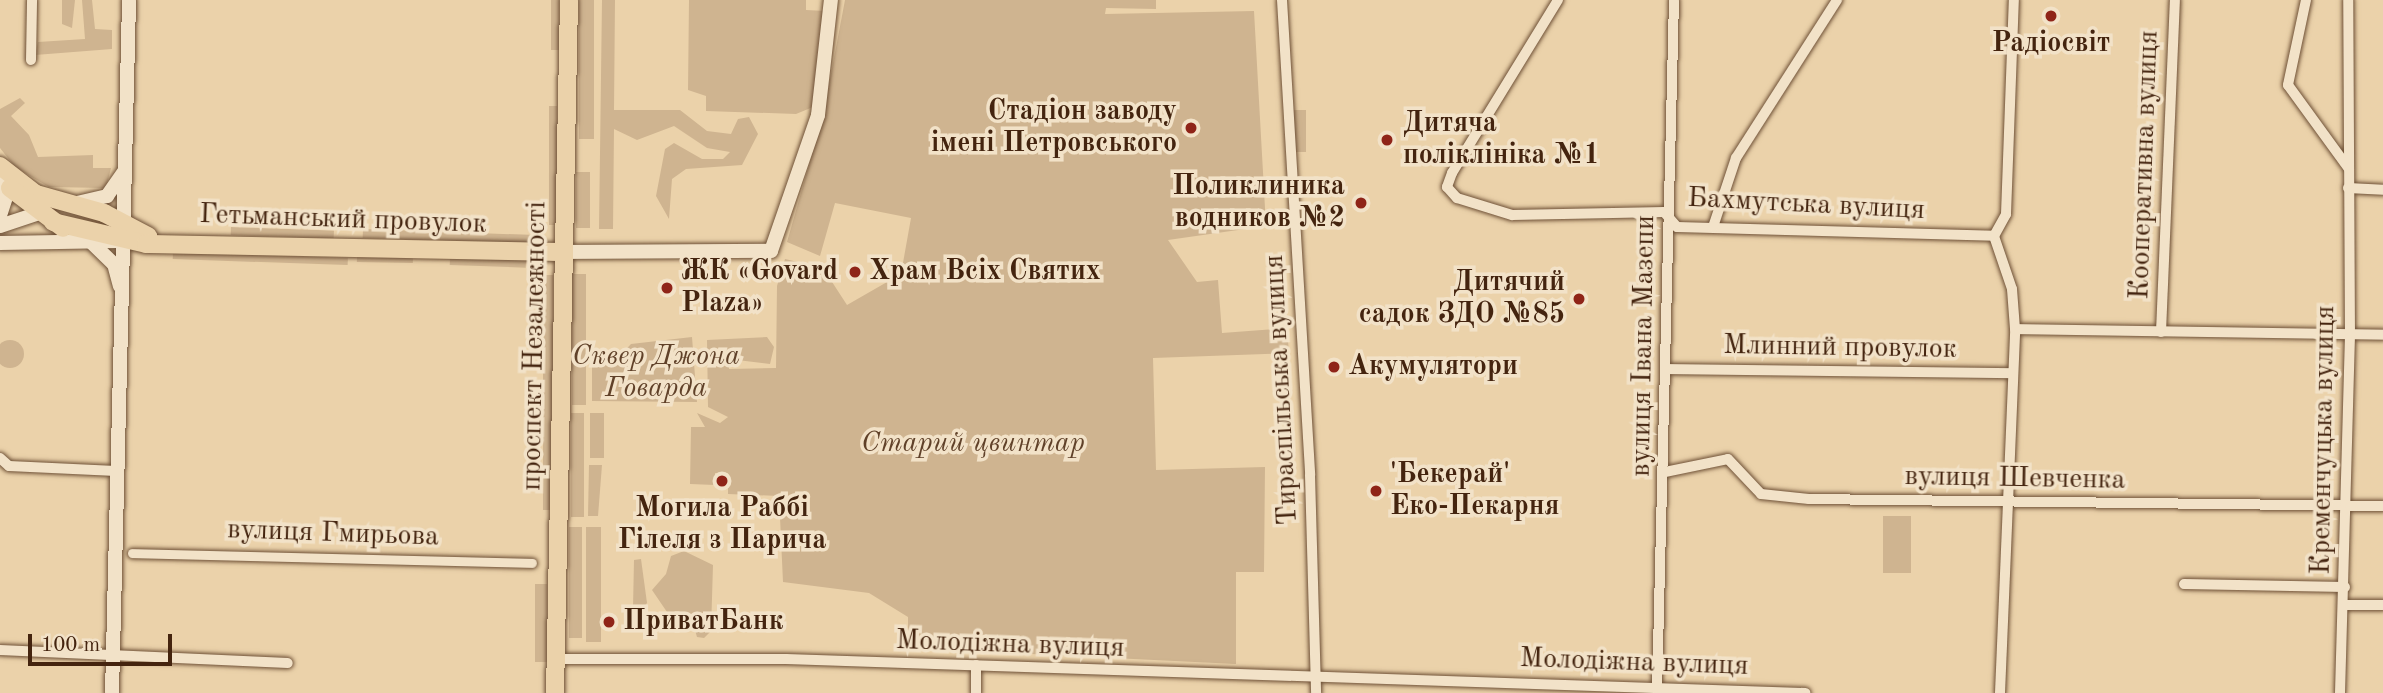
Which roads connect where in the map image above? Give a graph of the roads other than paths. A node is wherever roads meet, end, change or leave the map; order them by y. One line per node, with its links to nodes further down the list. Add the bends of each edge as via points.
1 (32, 0): 13 (street)
2 (129, 0): 16 (street)
3 (569, 0): 29 (main road, проспект Незалежності)
4 (831, 0): 29 (street, via 818,115 771,251)
5 (1282, 0): 54 (street, Тираспільська вулиця)
6 (1558, 0): 23 (street, Бахмутська вулиця, via 1447,187 1457,198 1512,215 1608,217 1637,209)
7 (1674, 0): 23 (street, вулиця Івана Мазепи)
8 (1837, 0): 25 (street, via 1736,158)
9 (2014, 0): 27 (street, via 2006,214)
10 (2175, 0): 32 (street, Кооперативна вулиця)
11 (2306, 0): 15 (street, via 2288,85)
12 (2348, 0): 15 (street, Кременчуцька вулиця)
13 (31, 60)
14 (0, 166): 21 (main road)
15 (2349, 169): 19 (street, Кременчуцька вулиця)
16 (124, 172): 21 (street, via 107,196); 26 (street)
17 (0, 174): 21 (main road)
18 (0, 180): 22 (street, via 6,197)
19 (2348, 188): 20 (street); 33 (street, Кременчуцька вулиця)
20 (2383, 190)
21 (52, 212): 24 (street); 26 (main road); 26 (main road, via 104,214)
22 (0, 216)
23 (1670, 218): 25 (street, Бахмутська вулиця, via 1677,227); 35 (street, вулиця Івана Мазепи)
24 (0, 226)
25 (1713, 227): 27 (street, Бахмутська вулиця)
26 (127, 236): 28 (street); 29 (main road, Гетьманський провулок); 30 (street); 30 (street); 30 (street)
27 (1994, 236): 31 (street, via 2012,289)
28 (0, 243)
29 (563, 252): 51 (main road, проспект Незалежності)
30 (122, 276): 38 (street)
31 (2015, 329): 32 (street); 36 (street)
32 (2161, 332): 33 (street)
33 (2350, 335): 34 (street); 41 (street, Кременчуцька вулиця)
34 (2383, 335)
35 (1667, 369): 36 (street, Млинний провулок); 39 (street, вулиця Івана Мазепи)
36 (2012, 373): 40 (street)
37 (0, 458): 38 (street, via 9,466)
38 (116, 471): 50 (street)
39 (1665, 472): 40 (street, вулиця Шевченка, via 1717,458 1732,460 1769,497); 56 (street, вулиця Івана Мазепи)
40 (2007, 501): 41 (street, вулиця Шевченка); 63 (street)
41 (2346, 506): 42 (street, вулиця Шевченка); 46 (street, Кременчуцька вулиця)
42 (2383, 506)
43 (132, 553): 44 (street, вулиця Гмирьова)
44 (532, 563)
45 (2185, 584): 46 (street)
46 (2345, 587): 47 (street, Кременчуцька вулиця)
47 (2344, 605): 48 (street); 64 (street, Кременчуцька вулиця)
48 (2383, 605)
49 (0, 650): 50 (street)
50 (113, 656): 52 (street); 57 (street)
51 (555, 659): 53 (street, Молодіжна вулиця); 58 (main road, проспект Незалежності)
52 (288, 663)
53 (976, 665): 54 (street, Молодіжна вулиця); 59 (street)
54 (1316, 679): 55 (street, Молодіжна вулиця); 60 (street, Тираспільська вулиця)
55 (1462, 680): 56 (street, Молодіжна вулиця); 61 (street)
56 (1657, 689): 62 (street, Молодіжна вулиця)
57 (112, 693)
58 (555, 693)
59 (976, 693)
60 (1316, 693)
61 (1462, 693)
62 (1805, 693)
63 (2000, 693)
64 (2340, 693)

